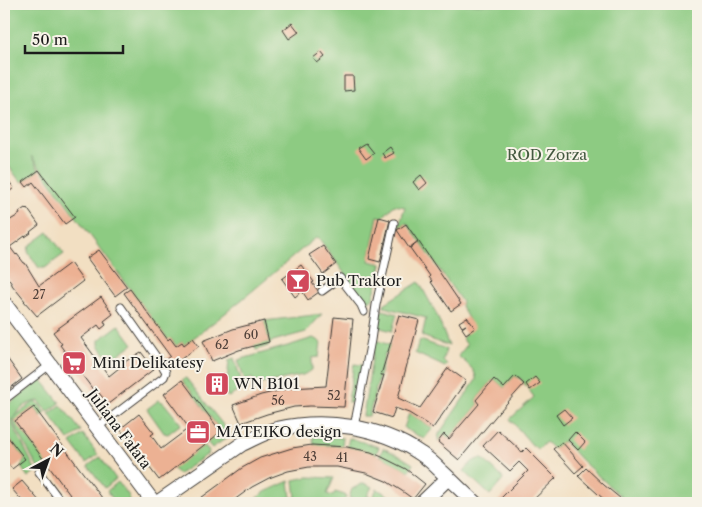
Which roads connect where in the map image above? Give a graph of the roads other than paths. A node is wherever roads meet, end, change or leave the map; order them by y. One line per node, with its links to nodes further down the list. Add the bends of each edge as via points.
1 (394, 223): 9 (lane)
2 (322, 291): 5 (lane, via 340,278)
3 (4, 302): 6 (street, Juliana Fałata)
4 (121, 307): 8 (lane, via 166,372 164,377)
5 (364, 312)
6 (51, 364): 7 (lane); 8 (street, Juliana Fałata)
7 (4, 400)
8 (98, 427): 13 (street, Juliana Fałata)
9 (354, 427): 11 (street, via 398,440 428,459); 13 (street, via 301,425 276,430 242,444)
10 (39, 472): 12 (lane)
11 (448, 478): 14 (street); 15 (street)
12 (62, 503)
13 (156, 503)
14 (422, 503)
15 (475, 503)

